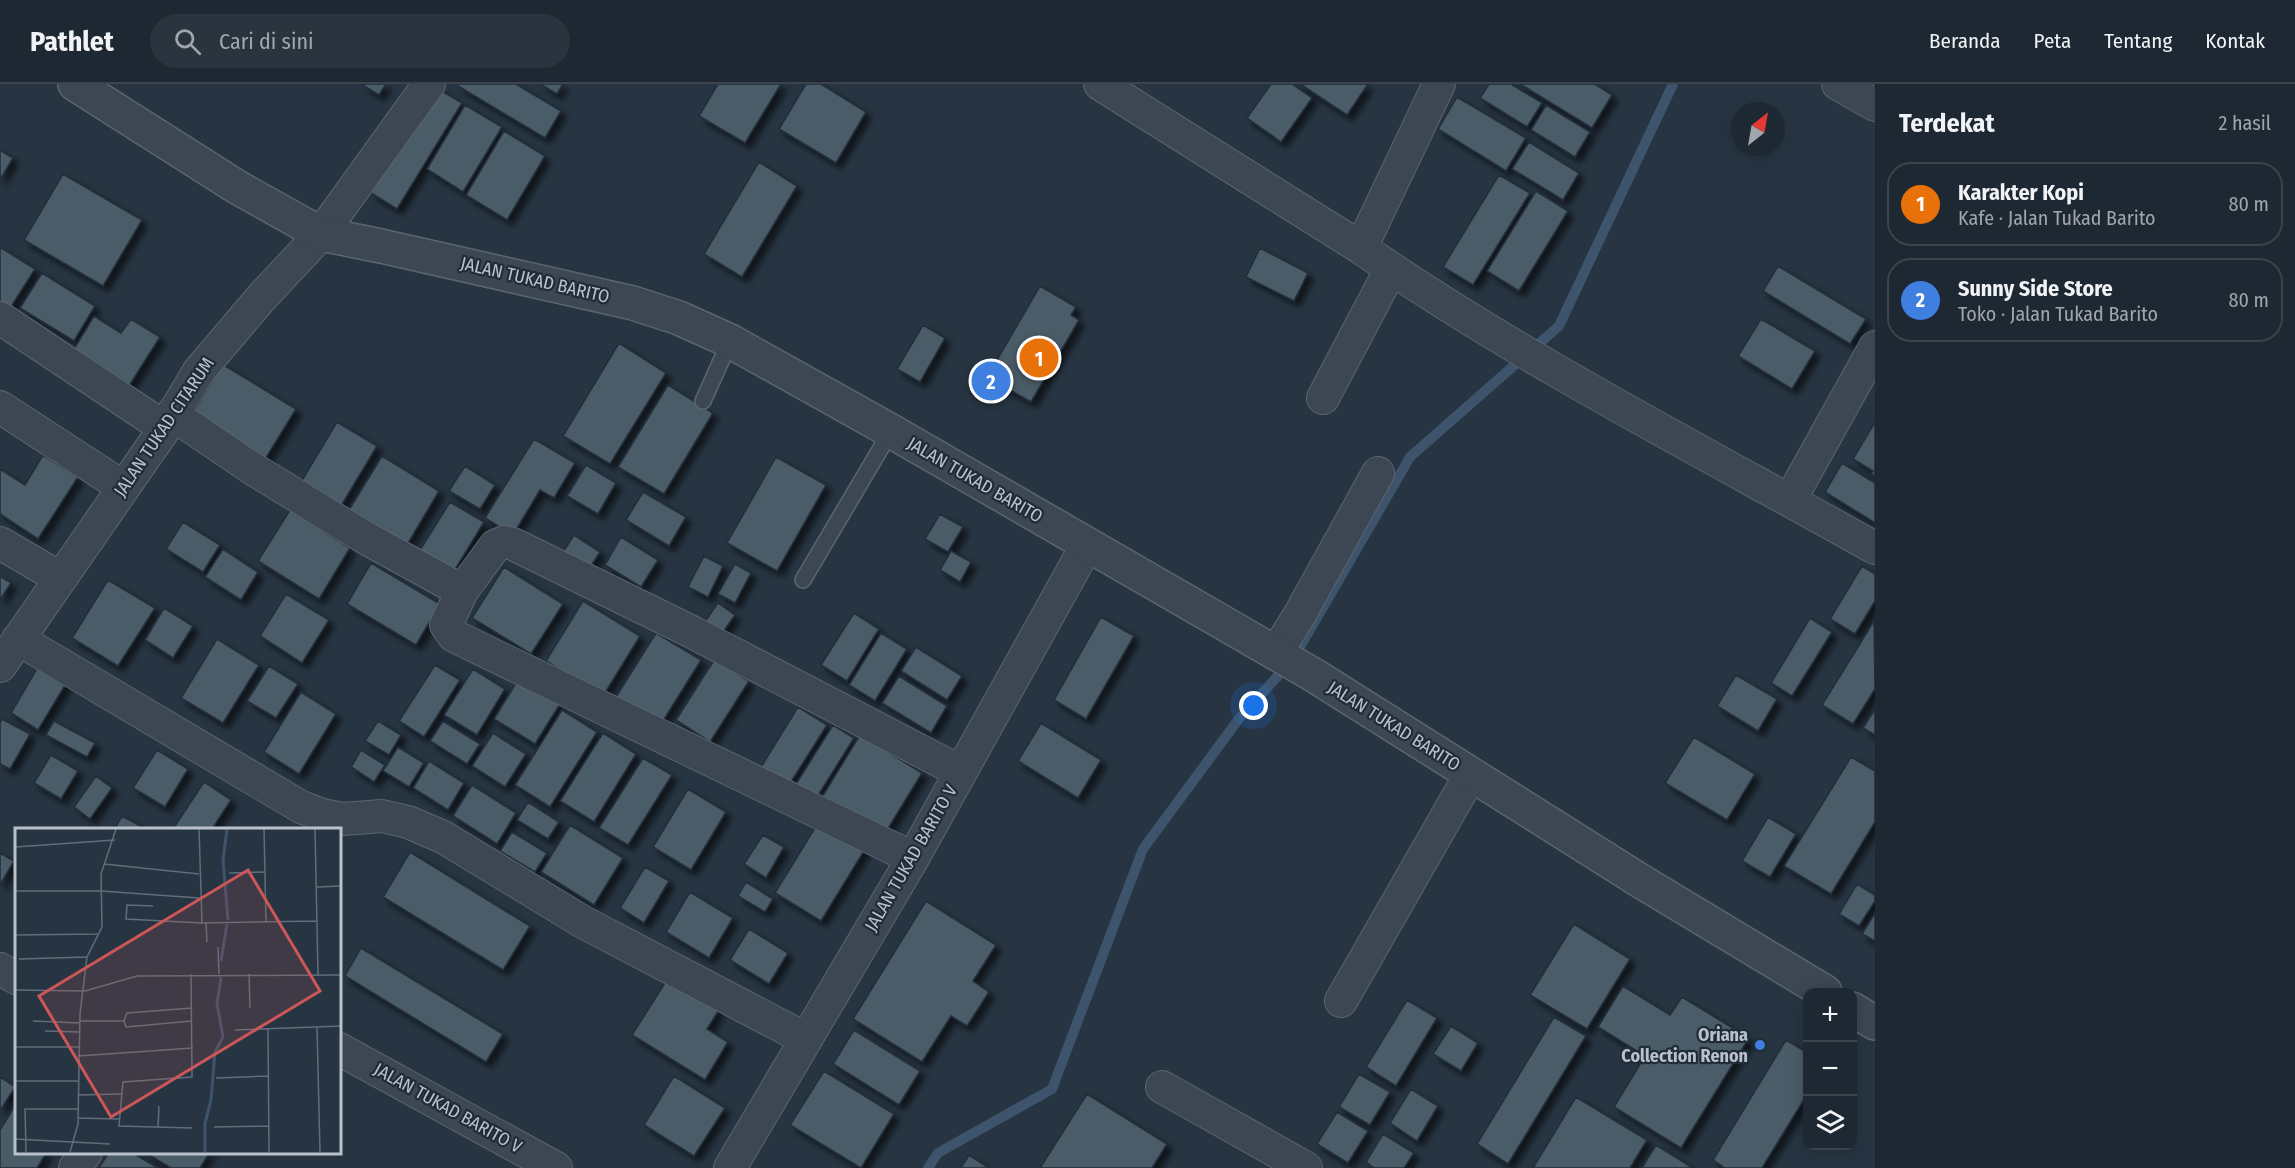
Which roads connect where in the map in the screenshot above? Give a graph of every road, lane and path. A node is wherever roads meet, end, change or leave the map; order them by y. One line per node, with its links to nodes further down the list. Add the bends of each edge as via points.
1 (75, 84): 7 (street, JALAN TUKAD BARITO, via 237,187)
2 (429, 84): 7 (street, JALAN TUKAD CITARUM)
3 (1100, 84): 8 (street)
4 (1439, 84): 8 (street)
5 (1838, 84): 6 (street)
6 (1875, 105)
7 (321, 234): 11 (street, JALAN TUKAD BARITO, via 633,303); 16 (street, JALAN TUKAD CITARUM, via 199,371)
8 (1361, 248): 9 (street)
9 (1391, 268): 13 (street); 20 (street, via 1540,362)
10 (0, 318): 16 (street)
11 (730, 341): 14 (lane); 17 (street, JALAN TUKAD BARITO)
12 (1875, 347): 20 (street)
13 (1323, 398)
14 (703, 401)
15 (0, 407): 19 (street)
16 (169, 421): 19 (street, JALAN TUKAD CITARUM); 26 (street)
17 (891, 431): 22 (street, JALAN TUKAD BARITO); 25 (lane)
18 (1378, 473): 28 (street)
19 (123, 487): 24 (street, JALAN TUKAD CITARUM)
20 (1790, 500): 23 (street)
21 (0, 543): 24 (street)
22 (1087, 545): 28 (street, JALAN TUKAD BARITO); 30 (street, JALAN TUKAD BARITO V)
23 (1875, 548)
24 (60, 578): 27 (street, JALAN TUKAD CITARUM)
25 (803, 580)
26 (462, 591): 30 (street, via 495,546 513,544); 32 (street, via 446,625 454,636)
27 (18, 639): 29 (street, JALAN TUKAD CITARUM); 39 (street, via 301,807 343,819 382,816 434,833 583,922)
28 (1279, 655): 31 (street, JALAN TUKAD BARITO)
29 (0, 666)
30 (961, 772): 32 (street, JALAN TUKAD BARITO V)
31 (1471, 774): 35 (street, JALAN TUKAD BARITO); 36 (street)
32 (913, 858): 39 (street, JALAN TUKAD BARITO V)
33 (0, 969): 34 (street)
34 (15, 977)
35 (1817, 988)
36 (1341, 1001)
37 (1857, 1012): 38 (street)
38 (1875, 1023)
39 (806, 1039): 45 (street, JALAN TUKAD BARITO V)
40 (340, 1049): 44 (street, JALAN TUKAD BARITO V)
41 (1162, 1087): 46 (street)
42 (85, 1153): 43 (street)
43 (75, 1168)
44 (556, 1168)
45 (730, 1168)
46 (1306, 1168)

